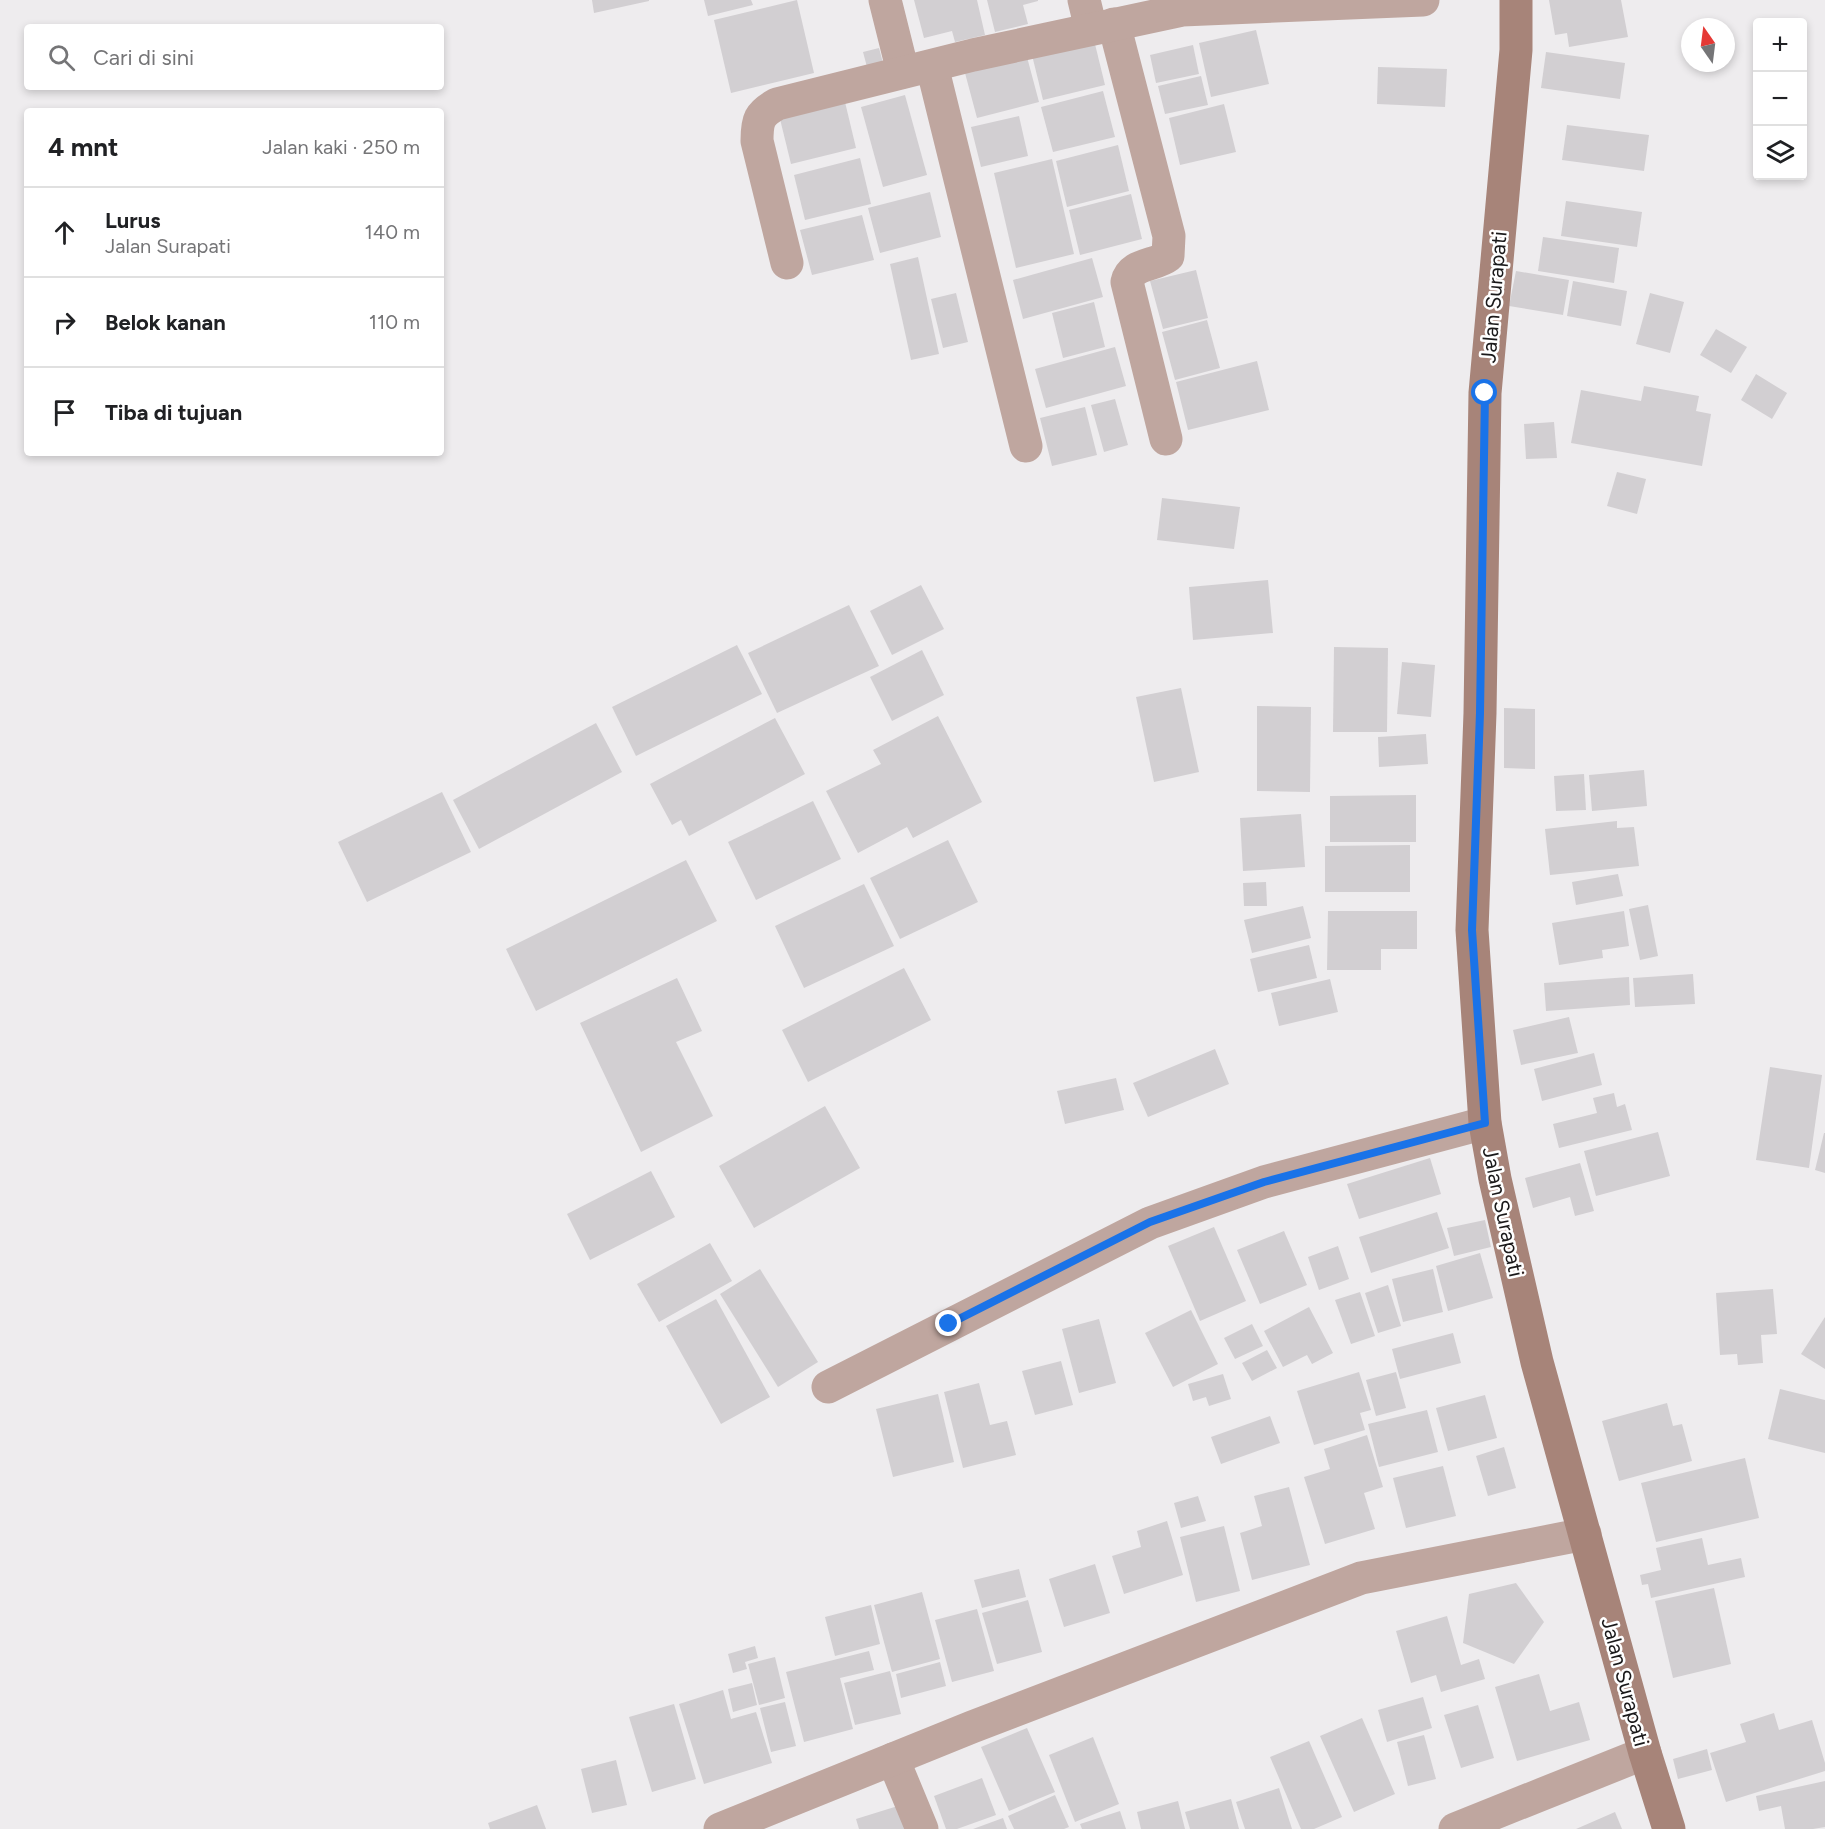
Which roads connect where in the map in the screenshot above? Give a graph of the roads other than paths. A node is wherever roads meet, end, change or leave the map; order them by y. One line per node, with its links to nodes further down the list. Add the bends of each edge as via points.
1 (885, 0): 5 (street)
2 (1423, 0): 4 (street, via 1182,10)
3 (1516, 0): 9 (street, Jalan Surapati, via 1516,50 1485,393 1472,930)
4 (1096, 18): 5 (street); 7 (street, via 1168,236 1168,256 1133,270 1127,282)
5 (917, 69): 6 (street, via 777,104 765,111 757,123 757,141); 8 (street)
6 (787, 263)
7 (1166, 438)
8 (1026, 446)
9 (1485, 1123): 10 (street, via 1264,1182 1150,1222); 11 (street, Jalan Surapati, via 1537,1362)
10 (828, 1387)
11 (1584, 1534): 12 (street, Jalan Surapati); 13 (street, via 1361,1578)
12 (1644, 1752): 16 (street); 17 (street, Jalan Surapati)
13 (892, 1759): 14 (street); 15 (street)
14 (720, 1829)
15 (922, 1829)
16 (1455, 1829)
17 (1669, 1829)

